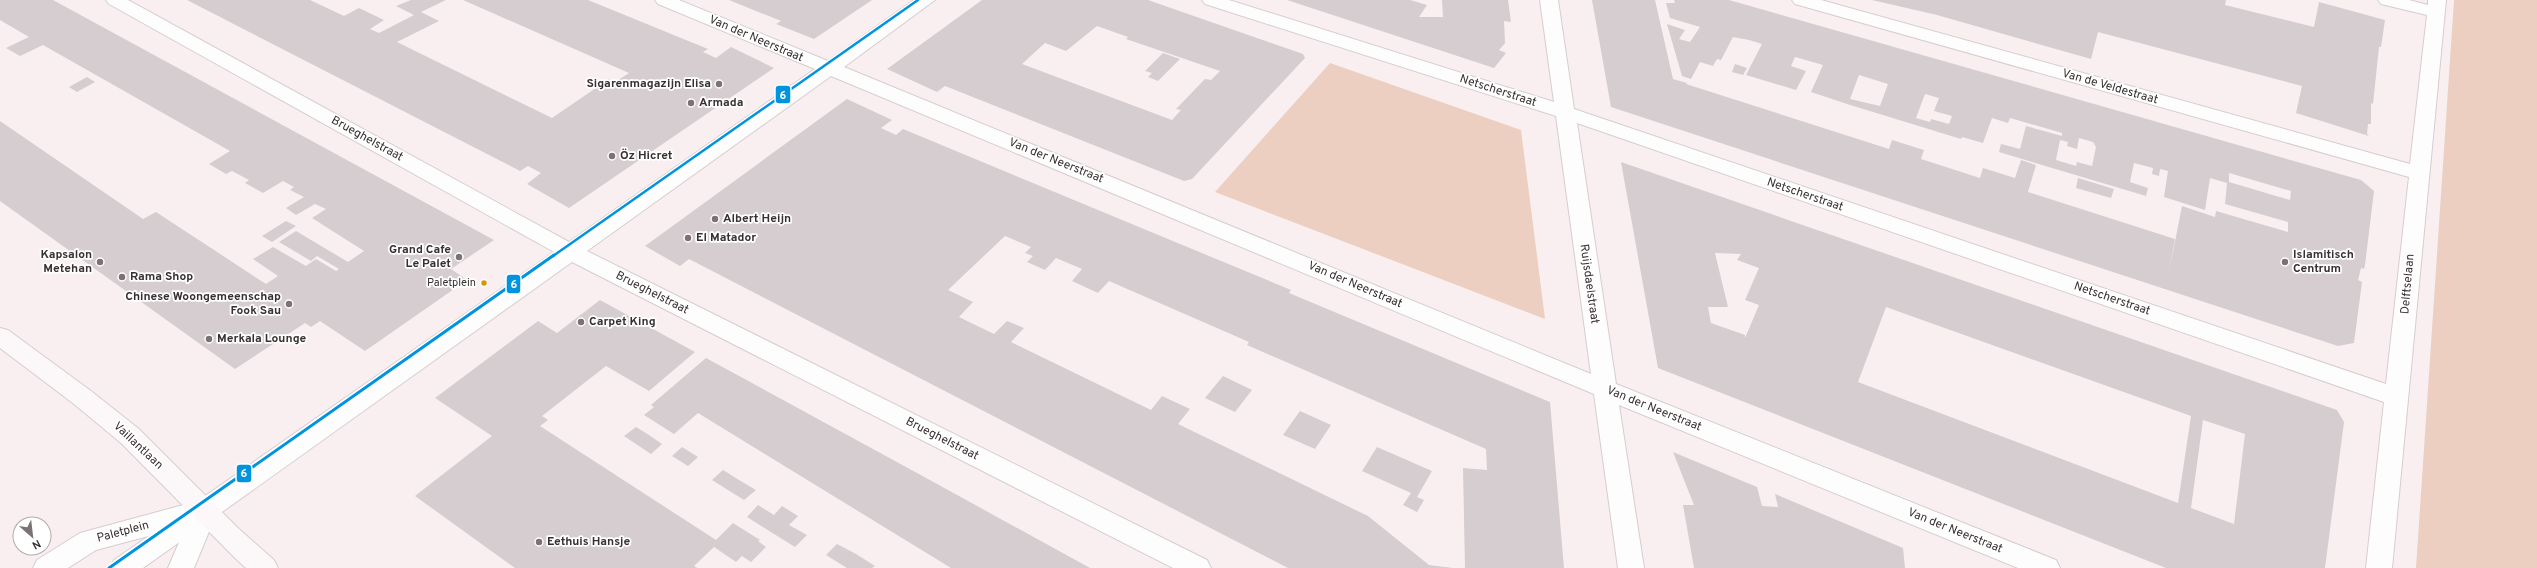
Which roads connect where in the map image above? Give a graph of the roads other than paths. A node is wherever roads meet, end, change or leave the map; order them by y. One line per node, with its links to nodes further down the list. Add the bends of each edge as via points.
1 (115, 0): 12 (street, Brueghelstraat)
2 (664, 0): 9 (street, Van der Neerstraat)
3 (926, 0): 9 (street)
4 (1210, 0): 10 (street, Netscherstraat)
5 (1549, 0): 10 (street, Ruijsdaelstraat)
6 (1801, 0): 11 (street, Van de Veldestraat)
7 (2387, 0): 8 (street)
8 (2436, 6): 11 (street, Delftselaan)
9 (829, 69): 12 (street); 14 (street, Van der Neerstraat)
10 (1564, 112): 14 (street, Ruijsdaelstraat); 15 (street, Netscherstraat)
11 (2418, 173): 15 (street, Delftselaan)
12 (571, 252): 16 (street); 21 (street, Brueghelstraat)
13 (0, 336): 16 (main road, Vaillantlaan, via 120,427)
14 (1605, 389): 22 (street, Ruijsdaelstraat); 23 (street, Van der Neerstraat)
15 (2397, 397): 24 (street, Delftselaan)
16 (205, 510): 17 (street, Paletplein, via 89,541); 18 (lane, Paletplein); 19 (street); 20 (main road, Vaillantlaan, via 235,544)
17 (46, 568)
18 (123, 568)
19 (180, 568)
20 (265, 568)
21 (1198, 568)
22 (1631, 568)
23 (2047, 568)
24 (2379, 568)

